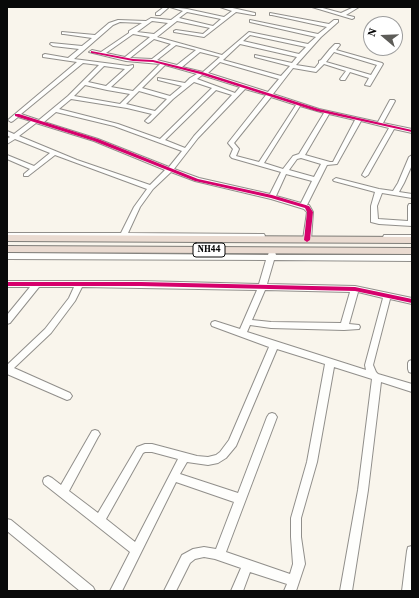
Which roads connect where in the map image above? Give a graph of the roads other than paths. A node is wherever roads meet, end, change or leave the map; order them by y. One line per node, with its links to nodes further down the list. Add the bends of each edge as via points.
1 (155, 7): 6 (street)
2 (172, 7): 9 (street)
3 (222, 7): 8 (street)
4 (314, 7): 13 (street)
5 (356, 7): 13 (street)
6 (166, 8): 10 (street)
7 (277, 8): 12 (street)
8 (239, 9): 11 (street); 15 (street)
9 (187, 10): 15 (street); 16 (street)
10 (158, 14)
11 (253, 14)
12 (272, 14): 20 (street); 21 (street)
13 (342, 15): 14 (street)
14 (352, 18)
15 (225, 19): 22 (street)
16 (174, 21): 19 (street, via 154,19); 22 (street); 28 (street)
17 (252, 21): 20 (street)
18 (336, 21): 21 (street)
19 (145, 22): 24 (street); 27 (street, via 115,22)
20 (263, 23): 26 (street)
21 (330, 26): 26 (street)
22 (214, 28): 23 (street, via 202,37)
23 (176, 31)
24 (131, 32): 28 (street); 38 (street)
25 (64, 33): 27 (street)
26 (319, 36): 33 (street)
27 (95, 37): 34 (street)
28 (153, 37): 30 (street); 45 (street)
29 (239, 42): 33 (street, via 251,32); 41 (street); 43 (street)
30 (175, 43): 35 (street); 48 (street)
31 (53, 44): 34 (street)
32 (337, 45): 36 (street)
33 (310, 46): 41 (street)
34 (83, 48): 44 (street)
35 (199, 50): 43 (street); 53 (street)
36 (332, 50): 49 (street); 57 (street, via 379,64)
37 (92, 52): 38 (street)
38 (102, 54): 42 (street)
39 (45, 56): 44 (street)
40 (257, 56): 52 (street)
41 (300, 56): 52 (street)
42 (115, 57): 45 (street); 50 (street)
43 (220, 58): 56 (street); 59 (street)
44 (70, 59): 47 (street)
45 (126, 59): 46 (street)
46 (139, 60): 48 (street); 54 (street)
47 (82, 61): 50 (street); 79 (street)
48 (153, 61): 51 (street)
49 (322, 62): 52 (street, via 314,71); 55 (street)
50 (104, 64): 54 (street); 62 (street)
51 (164, 64): 53 (street); 68 (street)
52 (293, 65): 59 (street)
53 (178, 67): 56 (street)
54 (128, 68): 67 (street)
55 (349, 70): 57 (street); 61 (street)
56 (202, 73): 60 (street); 65 (street)
57 (373, 77): 64 (street)
58 (160, 78): 63 (street)
59 (283, 78): 70 (street)
60 (192, 79): 63 (street); 66 (street)
61 (343, 79)
62 (84, 83): 67 (street); 71 (street)
63 (185, 85): 72 (street)
64 (368, 85)
65 (244, 86): 69 (street); 70 (street)
66 (216, 87): 69 (street); 89 (street)
67 (107, 88): 68 (street)
68 (136, 91): 72 (street); 75 (street)
69 (236, 94): 91 (street)
70 (269, 94): 74 (street); 97 (street, via 231,143 236,149 234,157)
71 (70, 97): 75 (street); 76 (street)
72 (171, 98): 78 (street)
73 (392, 101): 84 (street)
74 (299, 104): 77 (street); 97 (street)
75 (122, 105): 78 (street)
76 (54, 110): 82 (street); 89 (street, via 109,123)
77 (328, 112): 80 (street); 93 (street)
78 (156, 113): 83 (street)
79 (17, 115): 81 (street); 82 (street)
80 (359, 119): 84 (street); 96 (street, via 334,163)
81 (11, 120)
82 (37, 121): 88 (street); 99 (street, via 96,140)
83 (148, 121)
84 (380, 123): 85 (street)
85 (393, 126): 86 (street); 102 (street)
86 (412, 130)
87 (7, 133): 88 (street)
88 (15, 136): 90 (street); 92 (street)
89 (161, 141): 91 (street)
90 (7, 142)
91 (186, 150): 99 (street)
92 (54, 152): 98 (street); 105 (street)
93 (301, 156): 96 (street); 100 (street, via 293,158)
94 (7, 157): 98 (street)
95 (412, 158): 107 (street)
96 (325, 163): 103 (street)
97 (260, 165): 100 (street)
98 (34, 168): 101 (street)
99 (169, 170): 105 (street); 109 (street, via 197,180)
100 (284, 172): 103 (street); 109 (street)
101 (26, 175)
102 (365, 175)
103 (316, 180): 110 (street)
104 (336, 180): 106 (street)
105 (151, 188): 114 (street, via 137,207)
106 (379, 191): 107 (street); 112 (street, via 374,206 374,220)
107 (394, 194): 108 (street)
108 (412, 196)
109 (272, 197): 110 (street)
110 (303, 205): 117 (street, via 310,212)
111 (411, 206): 112 (street)
112 (412, 224)
113 (7, 235): 114 (street)
114 (123, 237): 116 (highway, NH44); 117 (highway, NH44)
115 (412, 237): 117 (street)
116 (7, 238)
117 (307, 239): 118 (highway, NH44)
118 (412, 240)
119 (7, 249): 121 (highway, NH44)
120 (412, 251): 121 (highway, NH44)
121 (272, 254): 122 (street); 123 (street); 127 (street)
122 (7, 256)
123 (412, 258)
124 (7, 284): 125 (street)
125 (37, 284): 126 (street); 131 (street)
126 (79, 284): 127 (street); 140 (street, via 72,299 48,331)
127 (262, 287): 128 (street); 132 (street)
128 (355, 289): 129 (street); 134 (street)
129 (387, 296): 130 (street); 142 (street, via 369,365 372,374)
130 (412, 301)
131 (7, 320)
132 (247, 322): 134 (street); 136 (street)
133 (215, 324): 136 (street)
134 (344, 327): 135 (street)
135 (356, 328)
136 (242, 334): 137 (street)
137 (274, 345): 138 (street); 147 (street, via 233,442 223,455 208,461)
138 (330, 363): 142 (street); 158 (street, via 312,462 296,518 299,564)
139 (412, 363): 141 (street)
140 (7, 369): 144 (street)
141 (412, 369)
142 (377, 378): 143 (street); 163 (street, via 363,490)
143 (412, 388)
144 (67, 396)
145 (272, 417): 151 (street)
146 (95, 434): 150 (street)
147 (184, 457): 148 (street); 152 (street, via 152,448 140,450)
148 (174, 477): 151 (street); 154 (street)
149 (48, 481): 150 (street)
150 (63, 492): 152 (street)
151 (240, 499): 156 (street)
152 (99, 521): 154 (street)
153 (7, 524): 159 (street)
154 (137, 550): 160 (street)
155 (412, 551): 164 (street)
156 (219, 555): 157 (street); 161 (street, via 204,552 193,554 186,559)
157 (247, 566): 158 (street); 162 (street)
158 (292, 586)
159 (89, 591)
160 (116, 591)
161 (170, 591)
162 (237, 591)
163 (346, 591)
164 (408, 591)

